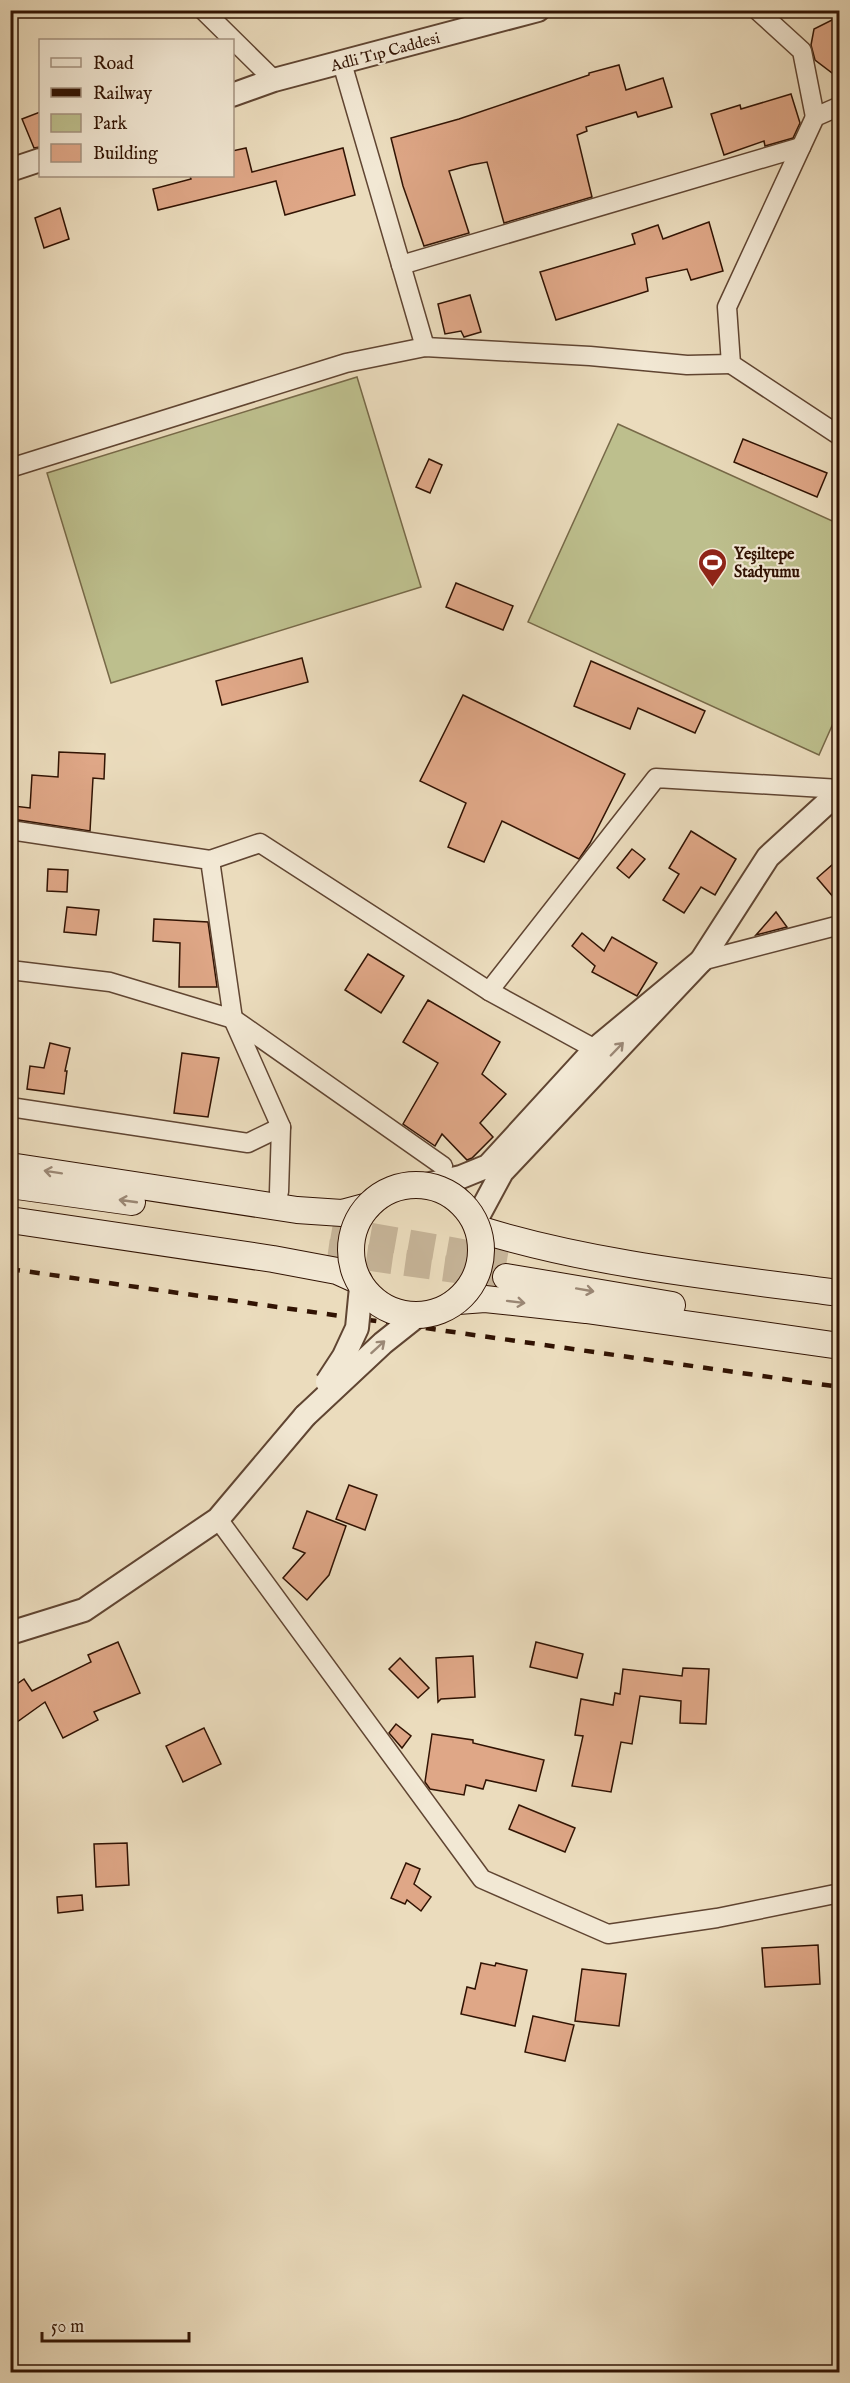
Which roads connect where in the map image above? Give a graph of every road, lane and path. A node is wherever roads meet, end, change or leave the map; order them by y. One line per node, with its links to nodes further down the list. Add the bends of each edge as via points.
1 (202, 10): 4 (street)
2 (538, 10): 6 (street, Adli Tıp Caddesi)
3 (757, 10): 10 (street, via 802,51)
4 (232, 39)
5 (234, 41): 7 (street)
6 (342, 63): 7 (street, Adli Tıp Caddesi); 14 (street)
7 (274, 80): 8 (street, Adli Tıp Caddesi)
8 (234, 94)
9 (840, 106): 10 (street)
10 (815, 117): 11 (street)
11 (801, 147): 14 (street); 16 (street, via 727,307)
12 (39, 160): 13 (street)
13 (10, 170)
14 (401, 265): 15 (street)
15 (425, 347): 16 (street, via 687,365); 18 (street, via 346,363)
16 (731, 364): 17 (street)
17 (840, 436)
18 (10, 468)
19 (840, 790): 23 (street, via 768,856); 25 (street, via 656,778)
20 (10, 830): 21 (street)
21 (210, 860): 25 (street, via 260,843); 26 (street)
22 (840, 925): 23 (street)
23 (701, 961): 27 (street); 28 (street, one-way to 23)
24 (10, 970): 26 (street, via 110,982)
25 (489, 991): 27 (street)
26 (233, 1019): 30 (street); 32 (street)
27 (595, 1049): 28 (street)
28 (571, 1087): 34 (street, via 488,1166); 39 (street, via 502,1172)
29 (10, 1107): 30 (street, via 248,1143)
30 (281, 1127): 35 (street)
31 (10, 1166): 37 (main road, one-way to 31, via 342,1213 297,1210)
32 (443, 1166)
33 (10, 1185): 36 (main road, one-way to 33, via 330,1240)
34 (426, 1185): 37 (main road, bridge, via 404,1186 385,1193); 39 (main road, bridge, via 463,1204)
35 (279, 1192)
36 (10, 1201)
37 (368, 1206): 40 (main road, bridge, via 356,1224 351,1245)
38 (10, 1220): 40 (main road, via 273,1259 337,1271)
39 (477, 1226): 41 (main road, via 532,1245 634,1265); 42 (main road, bridge, via 482,1242 480,1264 472,1285)
40 (360, 1284): 44 (main road, bridge, via 376,1303 396,1313); 47 (street, bridge, via 357,1328 344,1356)
41 (840, 1293)
42 (458, 1301): 44 (main road, bridge, via 439,1312); 46 (main road, one-way to 46, via 485,1299 542,1305)
43 (840, 1308): 45 (main road, one-way to 45, via 507,1268 664,1304)
44 (417, 1316): 47 (street, one-way to 44, bridge, via 382,1343)
45 (840, 1331)
46 (840, 1346)
47 (305, 1416): 48 (street)
48 (218, 1519): 49 (street, via 84,1610); 50 (street, via 482,1879 608,1934 717,1918)
49 (10, 1633)
50 (840, 1893)

